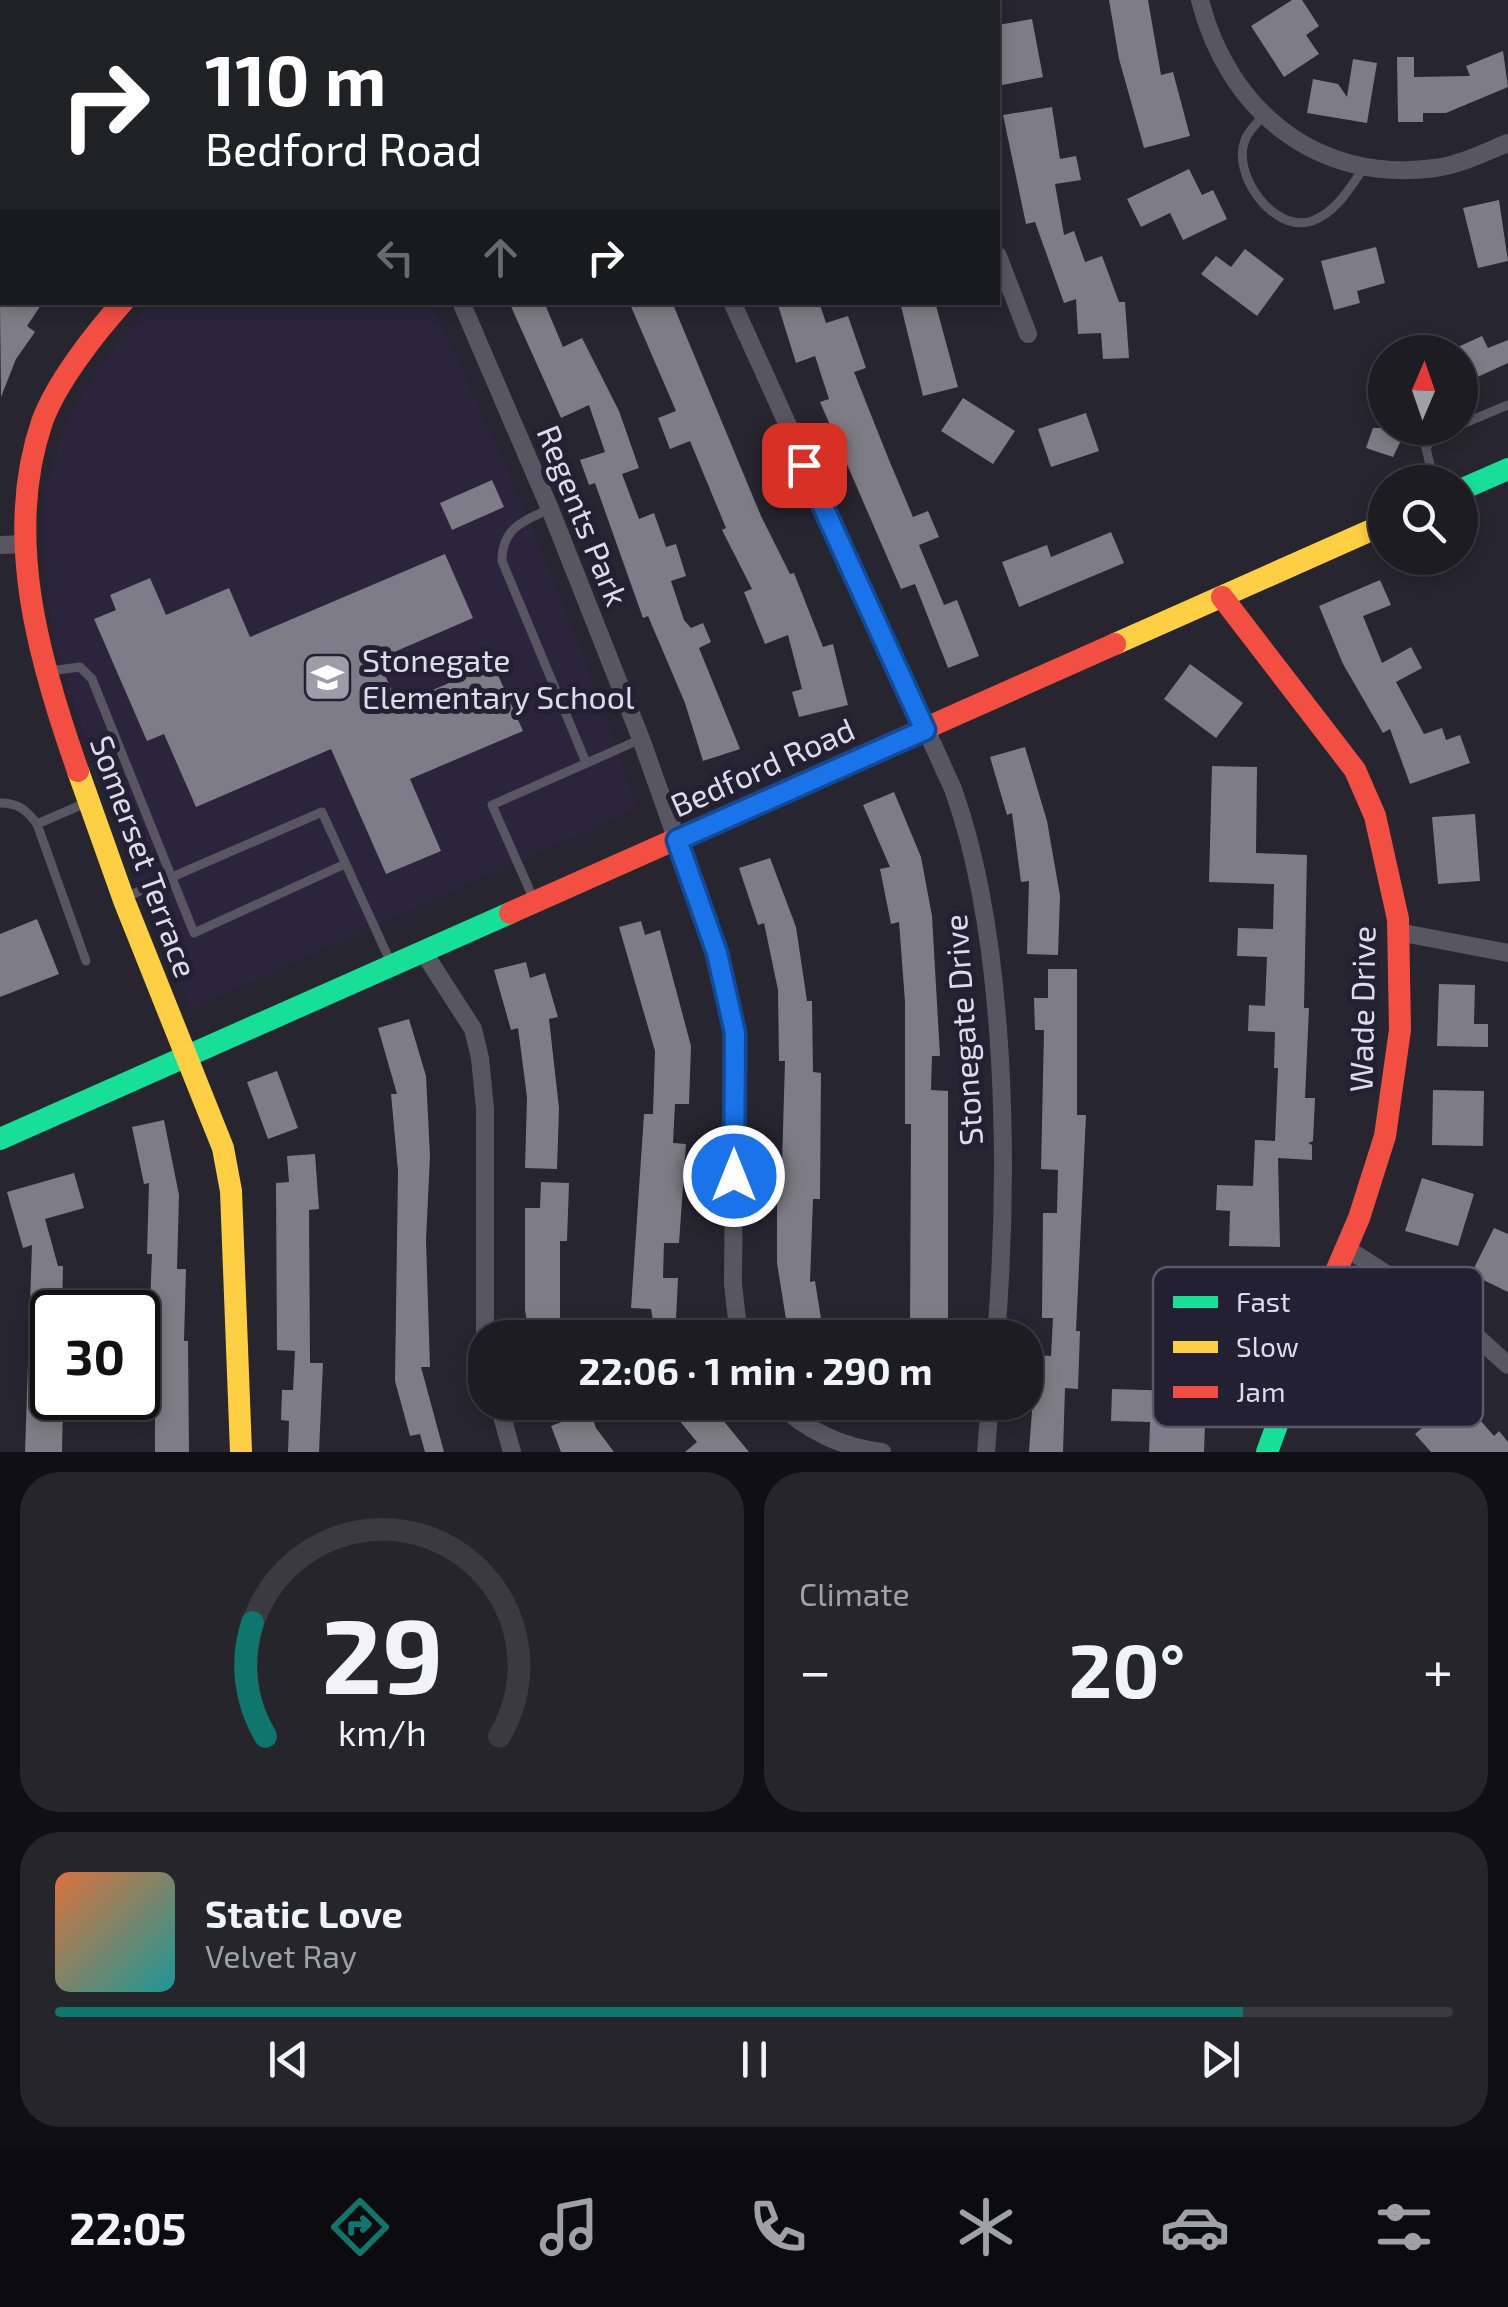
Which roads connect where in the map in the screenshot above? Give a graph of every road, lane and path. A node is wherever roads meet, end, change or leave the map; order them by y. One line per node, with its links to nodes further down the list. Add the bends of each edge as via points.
1 (1200, 0): 2 (street, via 1234,80)
2 (1264, 115): 4 (street, via 1284,135 1326,157); 4 (lane, via 1245,140 1243,158 1257,196 1276,216 1312,221 1336,206)
3 (1508, 142): 4 (street, via 1435,168)
4 (1365, 166)
5 (1000, 261): 9 (street)
6 (120, 305): 16 (street, Somerset Terrace, via 96,332 44,419)
7 (462, 305): 14 (street, Regents Park)
8 (733, 305): 19 (street, Stonegate Drive)
9 (1028, 334)
10 (1508, 405): 11 (lane)
11 (1478, 417)
12 (1508, 469): 13 (street)
13 (1478, 482)
14 (550, 509): 20 (street, Regents Park); 21 (lane, via 514,525 502,545 502,561)
15 (1368, 532): 17 (street, Bedford Road)
16 (12, 544): 18 (street, Somerset Terrace)
17 (1222, 598): 19 (street, Bedford Road); 30 (street, Wade Drive, via 1355,770 1390,870)
18 (48, 672): 22 (street, Somerset Terrace); 27 (lane, via 80,666 92,679)
19 (925, 730): 25 (street, Bedford Road); 42 (street, Stonegate Drive, via 972,840 984,907 1001,1178)
20 (641, 738): 21 (lane); 25 (street, Regents Park)
21 (585, 760): 29 (lane, via 492,805)
22 (89, 801): 24 (lane); 28 (street, Somerset Terrace)
23 (0, 803): 24 (lane, via 28,811)
24 (37, 824): 33 (lane)
25 (677, 840): 29 (street, Bedford Road); 41 (street, Regents Park, via 717,953 735,1033)
26 (344, 864): 27 (lane, via 322,812); 27 (lane, via 194,933); 34 (lane)
27 (171, 880): 28 (lane)
28 (124, 898): 35 (street, Somerset Terrace)
29 (535, 903): 31 (street, Bedford Road)
30 (1398, 932): 32 (street); 37 (street, Wade Drive, via 1399,1055 1392,1104)
31 (424, 953): 34 (street, Bedford Road); 40 (street, via 473,1029 480,1058)
32 (1508, 953)
33 (86, 961)
34 (393, 966): 35 (street, Bedford Road)
35 (187, 1058): 36 (street, Bedford Road); 49 (street, Somerset Terrace, via 212,1112 231,1191)
36 (0, 1140)
37 (1346, 1248): 38 (street, Wade Drive); 39 (street)
38 (1337, 1267)
39 (1376, 1267)
40 (485, 1320)
41 (737, 1320)
42 (997, 1320)
43 (1483, 1342): 44 (street)
44 (1508, 1364)
45 (503, 1420): 50 (street)
46 (796, 1420): 51 (street, via 842,1443)
47 (989, 1420): 52 (street)
48 (1275, 1427): 53 (street, Wade Drive)
49 (241, 1452)
50 (512, 1452)
51 (882, 1452)
52 (986, 1452)
53 (1267, 1452)

